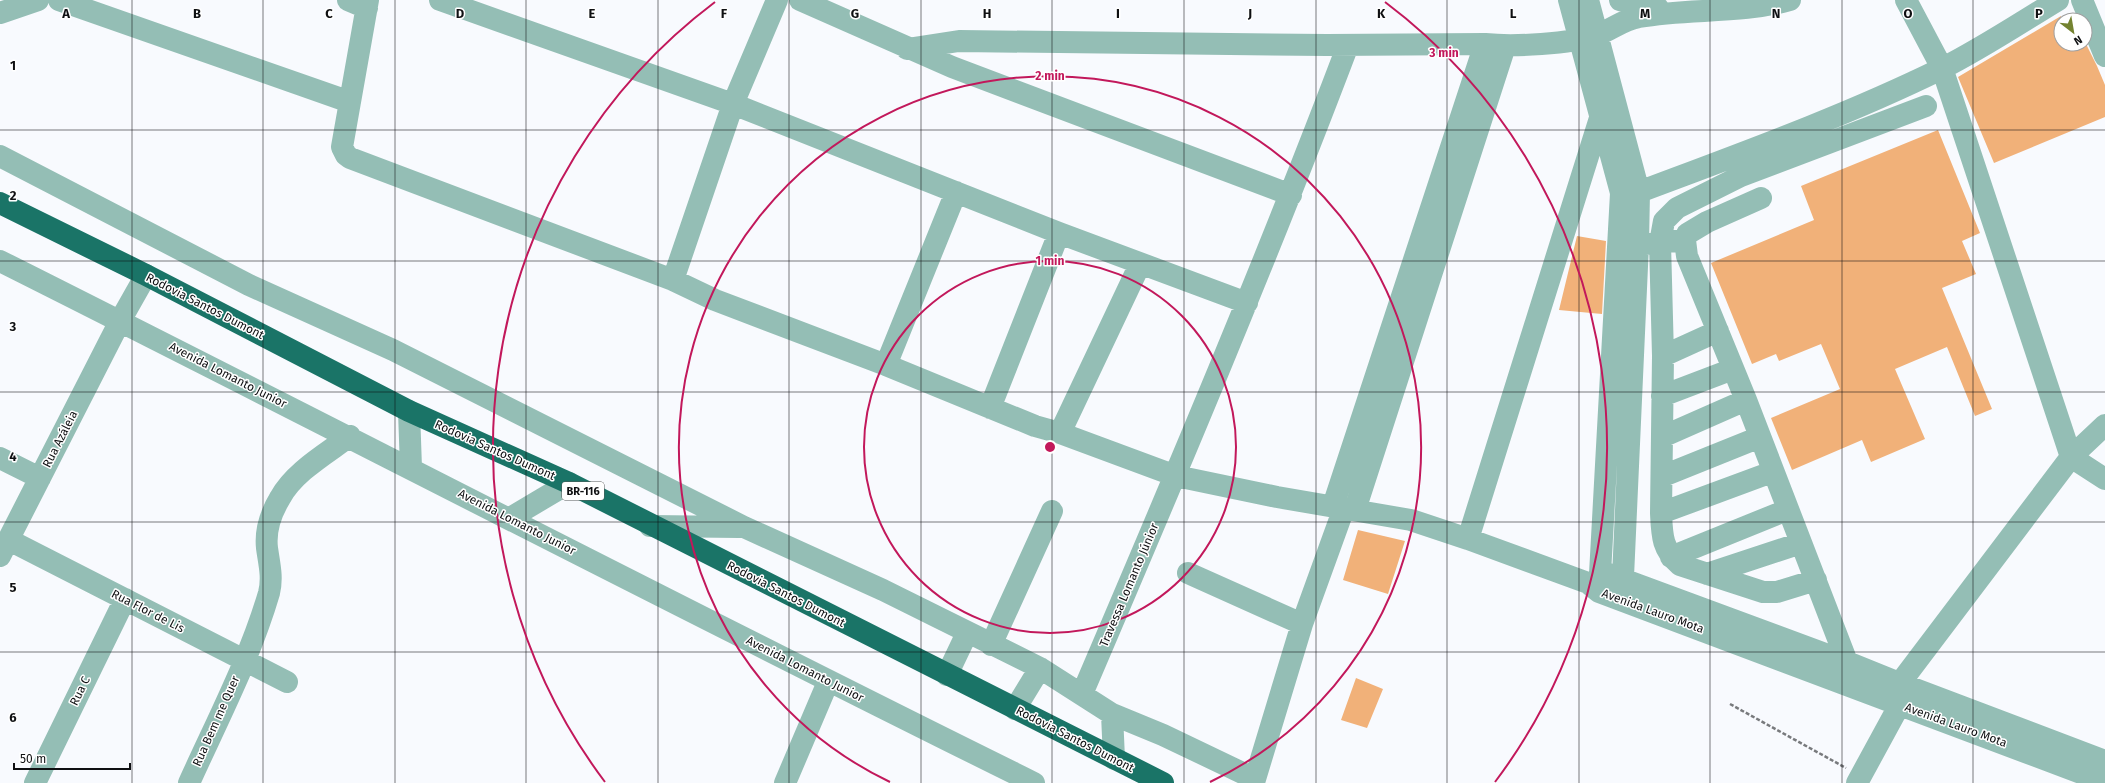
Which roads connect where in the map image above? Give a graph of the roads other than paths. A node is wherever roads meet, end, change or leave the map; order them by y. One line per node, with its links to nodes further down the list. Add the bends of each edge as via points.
1 (59, 0): 22 (street)
2 (440, 0): 23 (street)
3 (777, 0): 23 (street)
4 (800, 0): 19 (street)
5 (1569, 0): 16 (street)
6 (1588, 0): 16 (street)
7 (1620, 0): 14 (street, via 1638,6)
8 (1790, 0): 14 (street, via 1768,6)
9 (1906, 0): 21 (street)
10 (2058, 0): 21 (street)
11 (2082, 0): 20 (street)
12 (25, 2): 15 (street)
13 (361, 3): 22 (street, Avenida Lauro Mota)
14 (1687, 12): 16 (street, via 1637,17)
15 (0, 13)
16 (1587, 37): 18 (street); 25 (street); 28 (street)
17 (1348, 45): 18 (street); 19 (street, via 959,41); 29 (street, Travessa Lomanto Júnior)
18 (1495, 45): 64 (street)
19 (907, 49): 29 (street)
20 (2105, 56)
21 (1942, 68): 28 (street, via 1786,136); 55 (street)
22 (350, 102): 39 (street, Avenida Lauro Mota, via 342,147 350,158)
23 (733, 104): 27 (street); 39 (street)
24 (1926, 106): 34 (street, via 1741,176 1677,208 1664,221)
25 (1600, 118): 28 (street); 71 (street)
26 (0, 156): 70 (street, via 249,285 393,350)
27 (956, 192): 32 (street); 44 (street)
28 (1630, 192): 35 (street)
29 (1291, 195): 40 (street, Travessa Lomanto Júnior)
30 (1761, 198): 33 (street, via 1707,222 1687,234)
31 (0, 203): 38 (highway, Rodovia Santos Dumont / BR-116)
32 (1059, 234): 37 (street); 48 (street)
33 (1685, 240): 34 (street); 42 (street, via 1687,256)
34 (1660, 243): 35 (street); 43 (street)
35 (1628, 244): 78 (street)
36 (0, 261): 41 (street, Avenida Lomanto Junior)
37 (1140, 264): 40 (street); 51 (street)
38 (146, 275): 41 (street, Rua Azáleia); 49 (highway, Rodovia Santos Dumont / BR-116)
39 (673, 280): 44 (street, Avenida Lauro Mota, via 715,300)
40 (1247, 303): 59 (street, Travessa Lomanto Júnior)
41 (120, 321): 52 (street, Avenida Lomanto Junior); 61 (street, Rua Azáleia)
42 (1718, 331): 43 (street); 45 (street)
43 (1663, 356): 46 (street)
44 (886, 365): 48 (street, Avenida Lauro Mota)
45 (1733, 369): 46 (street); 47 (street)
46 (1662, 396): 53 (street)
47 (1746, 400): 53 (street); 54 (street)
48 (990, 408): 51 (street, Avenida Lauro Mota, via 1034,426)
49 (409, 411): 57 (street); 63 (highway, Rodovia Santos Dumont / BR-116)
50 (2105, 425): 55 (street)
51 (1060, 433): 59 (street, Avenida Lauro Mota)
52 (350, 436): 57 (street, Avenida Lomanto Junior); 83 (street, Rua Bem me Quer, via 301,473 280,497 268,525 267,546 271,569 269,591)
53 (1662, 437): 60 (street)
54 (1760, 437): 58 (street); 60 (street)
55 (2071, 457): 62 (street); 90 (street)
56 (0, 458): 61 (street)
57 (411, 468): 68 (street, Avenida Lomanto Junior)
58 (1772, 472): 65 (street); 67 (street)
59 (1176, 476): 64 (street, Avenida Lauro Mota); 89 (street, Travessa Lomanto Júnior)
60 (1663, 476): 67 (street)
61 (40, 478): 73 (street, Rua Azáleia)
62 (2105, 479)
63 (569, 484): 68 (street); 69 (highway, Rodovia Santos Dumont / BR-116)
64 (1344, 508): 71 (street, Avenida Lauro Mota, via 1411,520); 80 (street)
65 (1787, 510): 72 (street); 74 (street)
66 (1052, 511): 82 (street)
67 (1661, 513): 74 (street, via 1662,535)
68 (510, 518): 88 (street, Avenida Lomanto Junior)
69 (650, 526): 70 (street); 86 (highway, Rodovia Santos Dumont / BR-116)
70 (744, 527): 81 (street, via 883,590)
71 (1468, 539): 78 (street, Avenida Lauro Mota)
72 (1801, 543): 76 (street); 77 (street)
73 (4, 548): 79 (street, Rua Flor de Lis)
74 (1670, 557): 76 (street, via 1680,565)
75 (1188, 573): 80 (street)
76 (1707, 574): 77 (street, via 1763,592 1777,592)
77 (1816, 580): 85 (street)
78 (1606, 584): 85 (street, Avenida Lauro Mota)
79 (125, 599): 83 (street, Rua Flor de Lis); 96 (street, Rua C)
80 (1302, 624): 92 (street, via 1255,779)
81 (967, 633): 82 (street); 86 (street)
82 (991, 645): 84 (street)
83 (244, 660): 87 (street, Rua Flor de Lis); 97 (street, Rua Bem me Quer)
84 (1040, 668): 89 (street); 91 (street)
85 (1850, 670): 90 (street, Avenida Lauro Mota)
86 (947, 674): 91 (highway, Rodovia Santos Dumont / BR-116)
87 (287, 682)
88 (828, 682): 98 (street); 99 (street, Avenida Lomanto Junior)
89 (1082, 694): 92 (street)
90 (1896, 696): 94 (street, Avenida Lauro Mota); 95 (street)
91 (1015, 709): 93 (highway, Rodovia Santos Dumont / BR-116)
92 (1112, 714): 93 (street)
93 (1114, 759): 100 (highway, Rodovia Santos Dumont / BR-116)
94 (2098, 776)
95 (1859, 780)
96 (36, 783)
97 (189, 783)
98 (785, 783)
99 (1034, 783)
100 (1163, 783)

